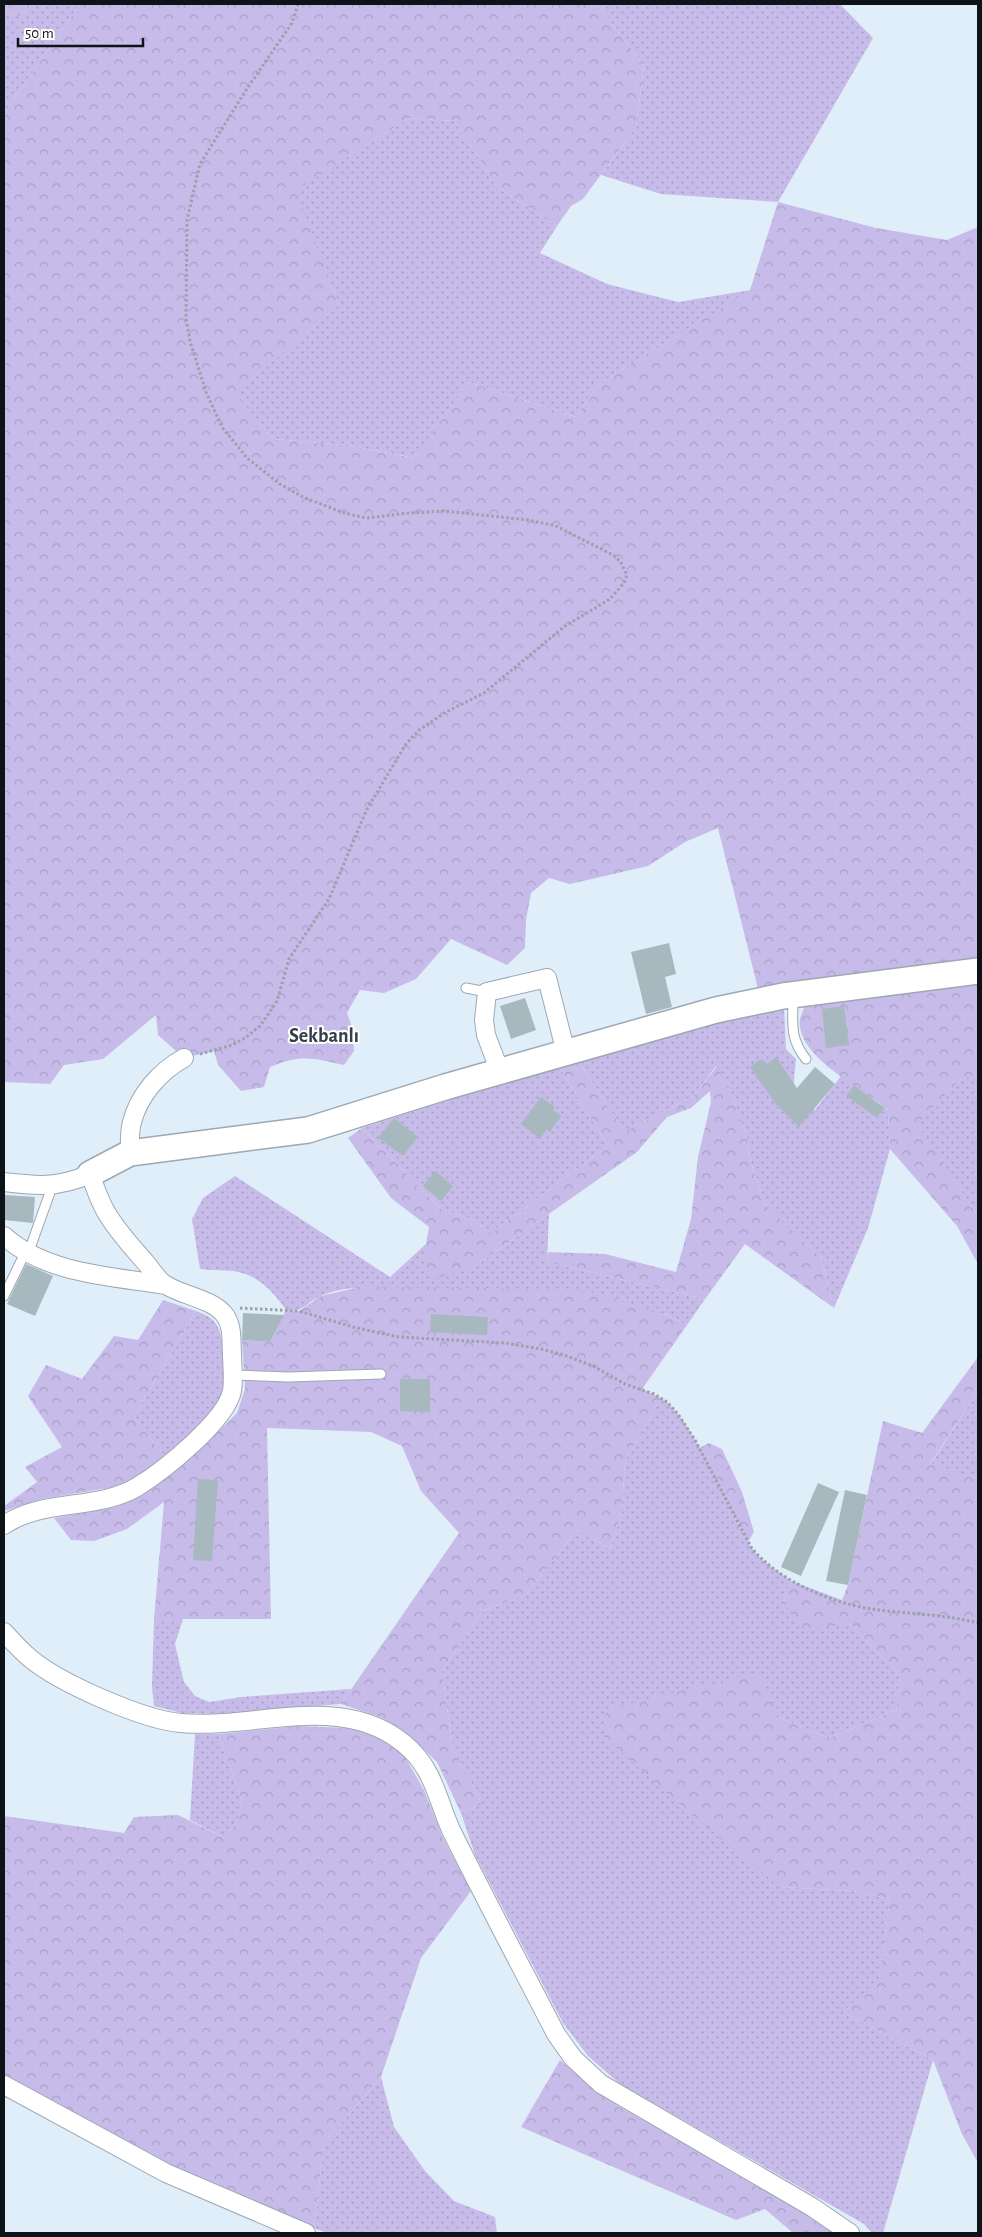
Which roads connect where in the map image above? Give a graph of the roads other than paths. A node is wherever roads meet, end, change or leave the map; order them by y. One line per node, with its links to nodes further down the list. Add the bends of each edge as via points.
1 (978, 971): 4 (street)
2 (466, 988): 3 (lane)
3 (487, 992): 5 (street, via 547,978); 8 (street, via 486,1035)
4 (793, 994): 5 (street, via 716,1010); 7 (lane, via 793,1036)
5 (566, 1053): 8 (street)
6 (184, 1058): 9 (street, via 160,1075 140,1104 132,1121)
7 (806, 1059)
8 (500, 1072): 9 (street, via 308,1130)
9 (130, 1153): 10 (street)
10 (90, 1174): 12 (street); 15 (street, via 114,1225)
11 (4, 1182): 12 (street, via 36,1186)
12 (53, 1184): 14 (lane)
13 (4, 1236): 14 (street)
14 (27, 1254): 15 (street, via 41,1261); 16 (lane)
15 (165, 1285): 18 (street, via 220,1310 229,1322)
16 (4, 1296)
17 (381, 1374): 18 (lane)
18 (233, 1376): 19 (street, via 228,1402 210,1427 138,1486 106,1498 27,1512)
19 (4, 1525)
20 (4, 1632): 23 (street, via 32,1660 50,1672 144,1715 179,1723 203,1724 303,1716 342,1718 374,1725 408,1747 429,1772 450,1827 556,2034 573,2058 601,2084 812,2207)
21 (4, 2085): 22 (street, via 172,2175)
22 (306, 2233)
23 (850, 2233)

